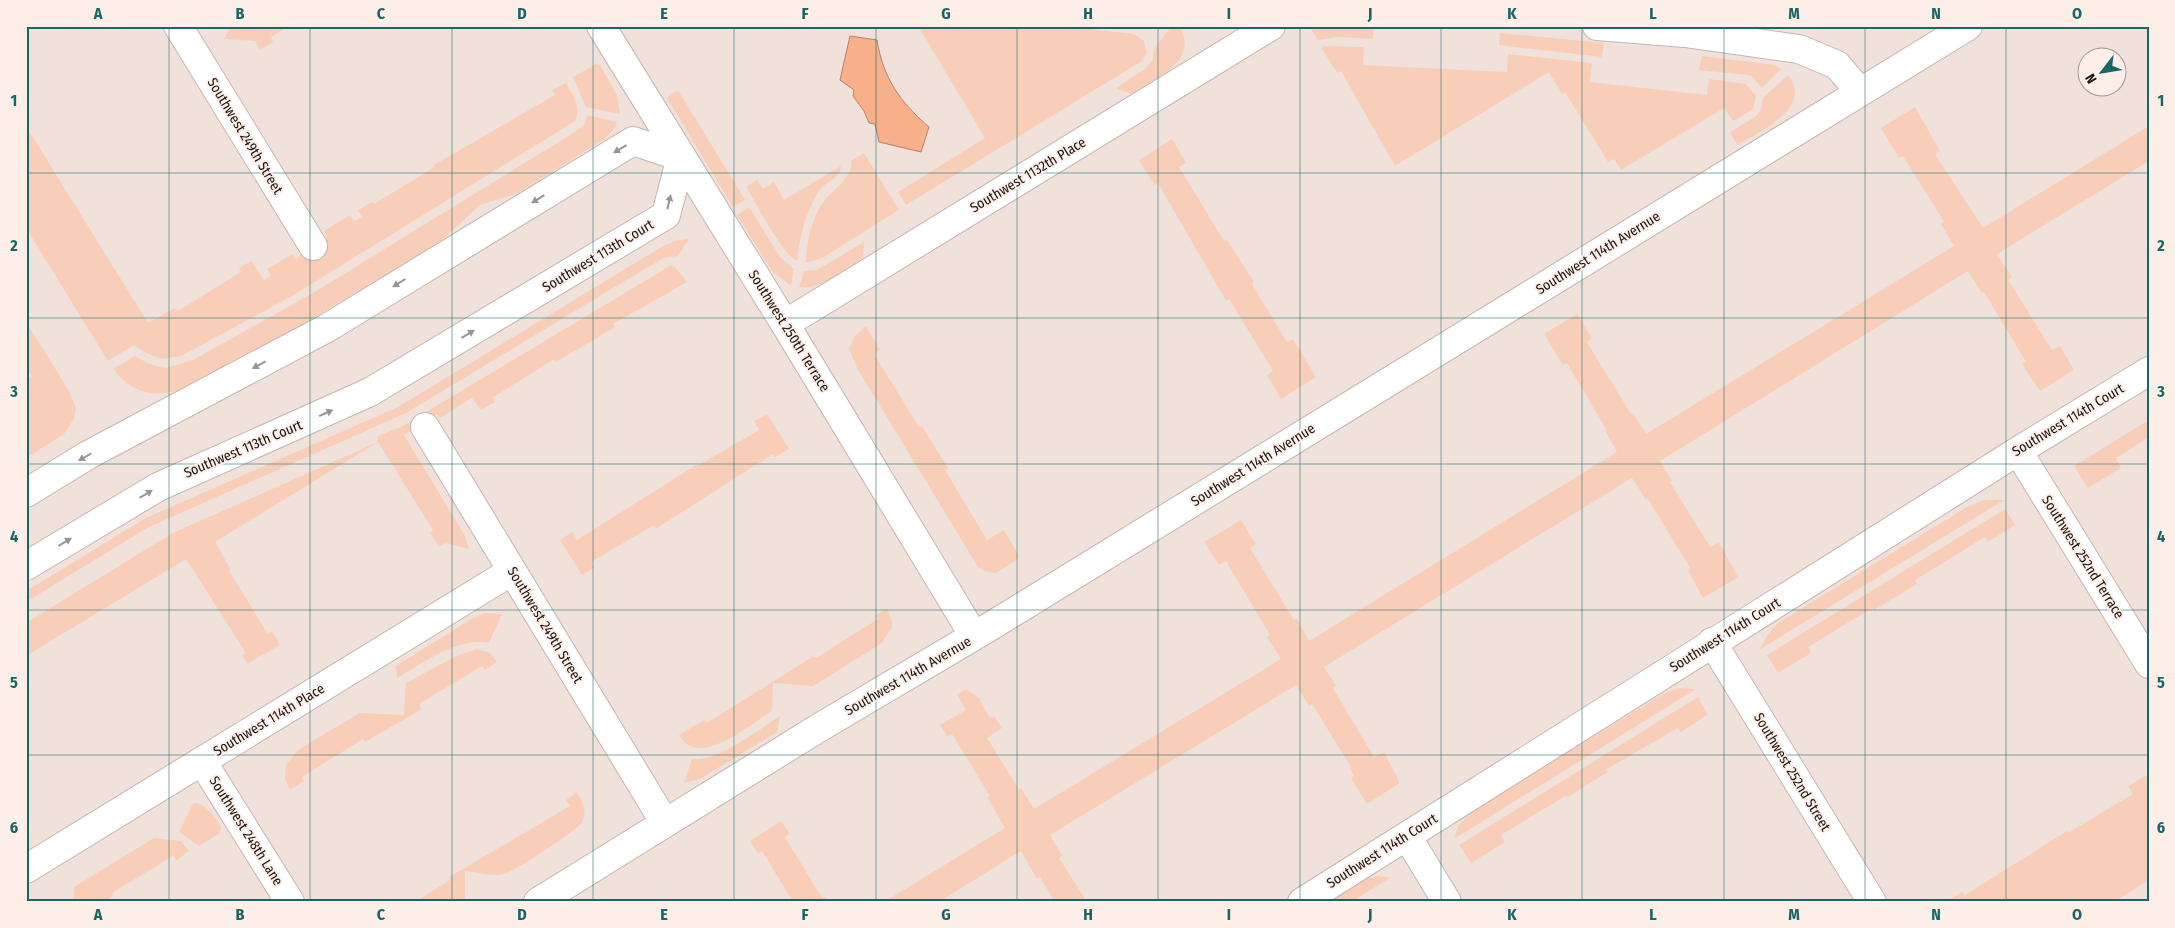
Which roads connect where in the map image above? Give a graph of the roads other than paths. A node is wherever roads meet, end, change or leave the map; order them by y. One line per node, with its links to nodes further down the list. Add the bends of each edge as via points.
1 (601, 26): 7 (street, Southwest 250th Terrace)
2 (1271, 26): 9 (street, Southwest 1132th Place)
3 (1597, 26): 6 (street, via 1685,33 1799,49 1836,65)
4 (1968, 26): 6 (street, Southwest 114th Avernue)
5 (183, 28): 8 (street, Southwest 249th Street)
6 (1860, 92): 16 (street, Southwest 114th Avernue)
7 (681, 157): 9 (street, Southwest 250th Terrace); 13 (street, one-way to 13, via 633,141 327,328 88,455); 14 (street, Southwest 113th Court, one-way to 7, via 158,487 370,392 666,215)
8 (313, 246)
9 (785, 324): 16 (street, Southwest 250th Terrace)
10 (2149, 372): 12 (street, Southwest 114th Court)
11 (425, 427): 15 (street, Southwest 249th Street)
12 (2018, 451): 17 (street, Southwest 114th Court); 18 (street, Southwest 252nd Terrace)
13 (26, 493)
14 (26, 566)
15 (512, 571): 19 (street, Southwest 114th Place); 20 (street, Southwest 249th Street)
16 (974, 636): 20 (street, Southwest 114th Avernue)
17 (1712, 642): 21 (street, Southwest 114th Court); 27 (street, Southwest 252nd Street)
18 (2149, 664)
19 (202, 761): 22 (street, Southwest 114th Place); 23 (street, Southwest 248th Lane)
20 (665, 823): 24 (street, Southwest 114th Avernue)
21 (1407, 836): 25 (street, Southwest 114th Court); 26 (street)
22 (26, 869)
23 (290, 902)
24 (538, 902)
25 (1302, 902)
26 (1447, 902)
27 (1872, 902)

